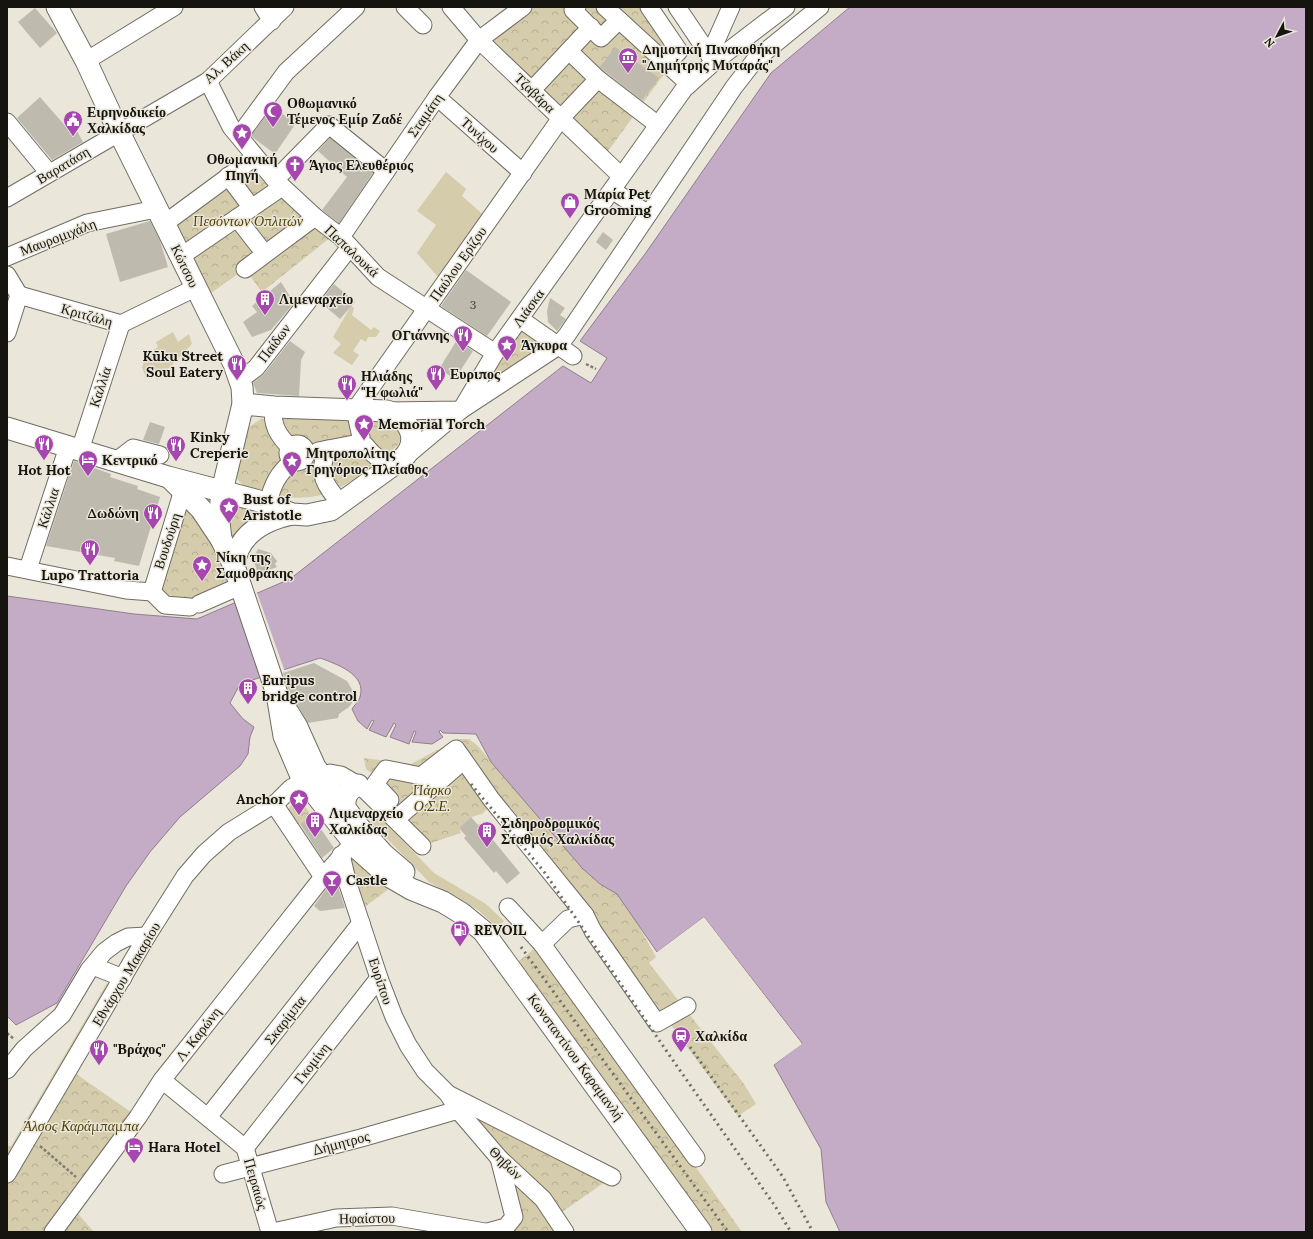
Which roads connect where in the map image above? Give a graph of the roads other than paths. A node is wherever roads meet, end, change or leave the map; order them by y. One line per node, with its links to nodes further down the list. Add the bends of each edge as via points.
1 (57, 7): 21 (main road, Κώτσου)
2 (174, 7): 21 (street)
3 (285, 7): 15 (street, Αλ. Βάκη)
4 (356, 7): 33 (street, via 286,72)
5 (405, 7): 17 (street)
6 (450, 7): 19 (street, Τζαβάρα)
7 (577, 7): 18 (street, via 573,10)
8 (604, 7): 16 (street)
9 (649, 7): 23 (street, via 678,51)
10 (678, 7): 22 (street)
11 (731, 7): 22 (street, via 715,43)
12 (786, 7): 22 (street, Λιάσκα)
13 (820, 7): 44 (street, via 754,60)
14 (515, 9): 19 (street, Σταμάτη)
15 (267, 14): 25 (street, Αλ. Βάκη)
16 (619, 20): 18 (street, via 601,38); 23 (street)
17 (423, 25)
18 (591, 27): 20 (street)
19 (479, 40): 27 (street, Τζαβάρα); 28 (street, Σταμάτη)
20 (569, 51): 24 (street); 27 (street)
21 (86, 61): 32 (main road, Κώτσου)
22 (714, 62): 26 (street, Λιάσκα)
23 (667, 64): 26 (street)
24 (598, 79): 29 (street, Παύλου Ερίζου); 31 (street)
25 (208, 81): 32 (street, Αλ. Βάκη); 33 (street, Παπαλουκά)
26 (689, 84): 31 (street, Λιάσκα)
27 (532, 90): 29 (street, Τζαβάρα)
28 (437, 97): 35 (street, Σταμάτη); 37 (street, Τυνίχου)
29 (561, 118): 37 (street, Παύλου Ερίζου); 39 (street, Τζαβάρα)
30 (7, 122): 36 (street)
31 (658, 125): 39 (street, Λιάσκα)
32 (119, 132): 36 (street, Βαρατάση); 45 (main road, Κώτσου)
33 (238, 136): 34 (street, Παπαλουκά)
34 (255, 157): 38 (street); 40 (street, Παπαλουκά)
35 (386, 171): 40 (street, via 329,125); 48 (street, Σταμάτη)
36 (49, 173): 42 (street, Βαρατάση)
37 (523, 173): 56 (street, Παύλου Ερίζου)
38 (228, 176): 43 (street); 45 (street)
39 (621, 176): 41 (street, Λιάσκα)
40 (278, 183): 43 (street); 47 (street, Παπαλουκά)
41 (616, 192): 44 (street); 57 (street, Λιάσκα)
42 (7, 198)
43 (252, 208): 46 (street)
44 (648, 214): 60 (street)
45 (160, 216): 50 (main road, Κώτσου); 51 (street, Μαυρομιχάλη, via 87,223)
46 (237, 218): 49 (street); 50 (street)
47 (315, 218): 48 (street, Παπαλουκά); 49 (street)
48 (346, 242): 56 (street, Παπαλουκά, via 378,277); 63 (street, Παίδων, via 256,368)
49 (265, 254): 52 (street)
50 (180, 257): 54 (main road, Κώτσου)
51 (7, 258)
52 (245, 269)
53 (7, 275): 55 (street)
54 (195, 288): 58 (street, Κριτζάλη); 63 (main road, Κώτσου)
55 (19, 295): 58 (street, Κριτζάλη); 59 (street)
56 (427, 308): 61 (street, Παπαλουκά); 66 (street, Παύλου Ερίζου)
57 (520, 319): 60 (street); 61 (street, Λιάσκα)
58 (121, 324): 71 (street, Καλλία)
59 (7, 333)
60 (562, 341): 62 (street); 67 (street)
61 (495, 353): 67 (street, Λιάσκα)
62 (573, 356)
63 (240, 380): 64 (main road, Κώτσου)
64 (243, 404): 65 (main road); 78 (main road, Κώτσου)
65 (274, 407): 66 (main road); 73 (street, via 272,416 275,428 281,439)
66 (355, 410): 68 (main road); 70 (street)
67 (461, 410): 68 (street); 76 (street, Λιάσκα)
68 (387, 411): 76 (main road, via 403,418 410,430 411,443 408,451)
69 (7, 428): 71 (main road, Λιάσκα)
70 (362, 442): 72 (street); 76 (street, via 372,453)
71 (74, 448): 75 (main road, Λιάσκα); 84 (street, Κάλλια)
72 (333, 448): 73 (street); 80 (street, via 322,465 324,481)
73 (297, 454): 79 (street, via 276,479)
74 (160, 455): 75 (street, via 133,448)
75 (116, 461): 77 (main road, Λιάσκα)
76 (396, 463): 80 (main road, Λιάσκα)
77 (176, 483): 78 (main road, Λιάσκα); 82 (main road, via 201,509); 86 (street, Βουδούρη)
78 (222, 491): 79 (main road, Λιάσκα); 82 (main road, Κώτσου, via 219,522)
79 (268, 504): 81 (main road, Λιάσκα)
80 (341, 504): 81 (main road, Λιάσκα, via 323,512)
81 (292, 514): 82 (main road, via 262,524)
82 (231, 552): 85 (main road, Κωνσταντίνου Καραμανλή)
83 (7, 566): 84 (street)
84 (28, 569): 86 (street, via 126,590)
85 (241, 589): 86 (street, via 194,606 165,604); 88 (main road, Κωνσταντίνου Καραμανλή, via 277,692 297,726 308,754)
86 (152, 592)
87 (463, 761): 92 (street); 92 (street, via 456,749 421,776 386,769 375,784); 98 (street)
88 (312, 782): 89 (street, via 335,774); 90 (street, Εθνάρχου Μακαρίου, via 291,788); 91 (main road, Κωνσταντίνου Καραμανλή); 94 (main road, Κωνσταντίνου Καραμανλή)
89 (358, 785): 91 (main road, via 345,796); 92 (street)
90 (275, 803): 95 (street); 100 (street, Εθνάρχου Μακαρίου, via 229,832 204,854 185,876)
91 (345, 808): 96 (main road, Κωνσταντίνου Καραμανλή, via 383,854)
92 (399, 816): 93 (street)
93 (422, 846)
94 (348, 849): 95 (street, Λ. Καρώνη); 96 (main road, Κωνσταντίνου Καραμανλή, via 372,863 387,876); 99 (street, Ευρίπου, via 348,884)
95 (323, 877): 107 (street, Λ. Καρώνη)
96 (434, 898): 124 (main road, Κωνσταντίνου Καραμανλή, via 461,913 492,940)
97 (508, 907): 101 (street)
98 (585, 915): 101 (street, via 568,919); 105 (street, via 593,931 657,1023)
99 (362, 923): 104 (street, Ευρίπου); 110 (street, Σκαρίμπα)
100 (147, 936): 102 (street, via 128,937 116,943 104,952); 103 (street, Εθνάρχου Μακαρίου)
101 (542, 944): 113 (street)
102 (93, 966): 103 (street); 106 (street, via 62,1015 24,1050)
103 (123, 978): 115 (street, Εθνάρχου Μακαρίου)
104 (379, 978): 108 (street, Ευρίπου, via 408,1045 426,1071); 111 (street, Γκομίνη)
105 (687, 1006)
106 (7, 1070)
107 (162, 1080): 110 (street, Πειραιώς); 118 (street, Λ. Καρώνη, via 138,1117)
108 (448, 1094): 109 (street, Θηβών); 117 (street)
109 (458, 1110): 112 (street, Θηβών); 114 (street, Δήμητρος)
110 (208, 1118): 111 (street, Πειραιώς)
111 (245, 1148): 114 (street, Πειραιώς)
112 (499, 1158): 122 (street, via 514,1217 506,1227); 123 (street, Θηβών, via 543,1199)
113 (696, 1158)
114 (251, 1166): 116 (street, Δήμητρος); 119 (street, Πειραιώς)
115 (7, 1174)
116 (223, 1174)
117 (612, 1177)
118 (52, 1232)
119 (270, 1232)
120 (273, 1232): 121 (street, Ηφαίστου, via 336,1218 392,1216)
121 (484, 1232)
122 (488, 1232)
123 (565, 1232)
124 (701, 1232)

